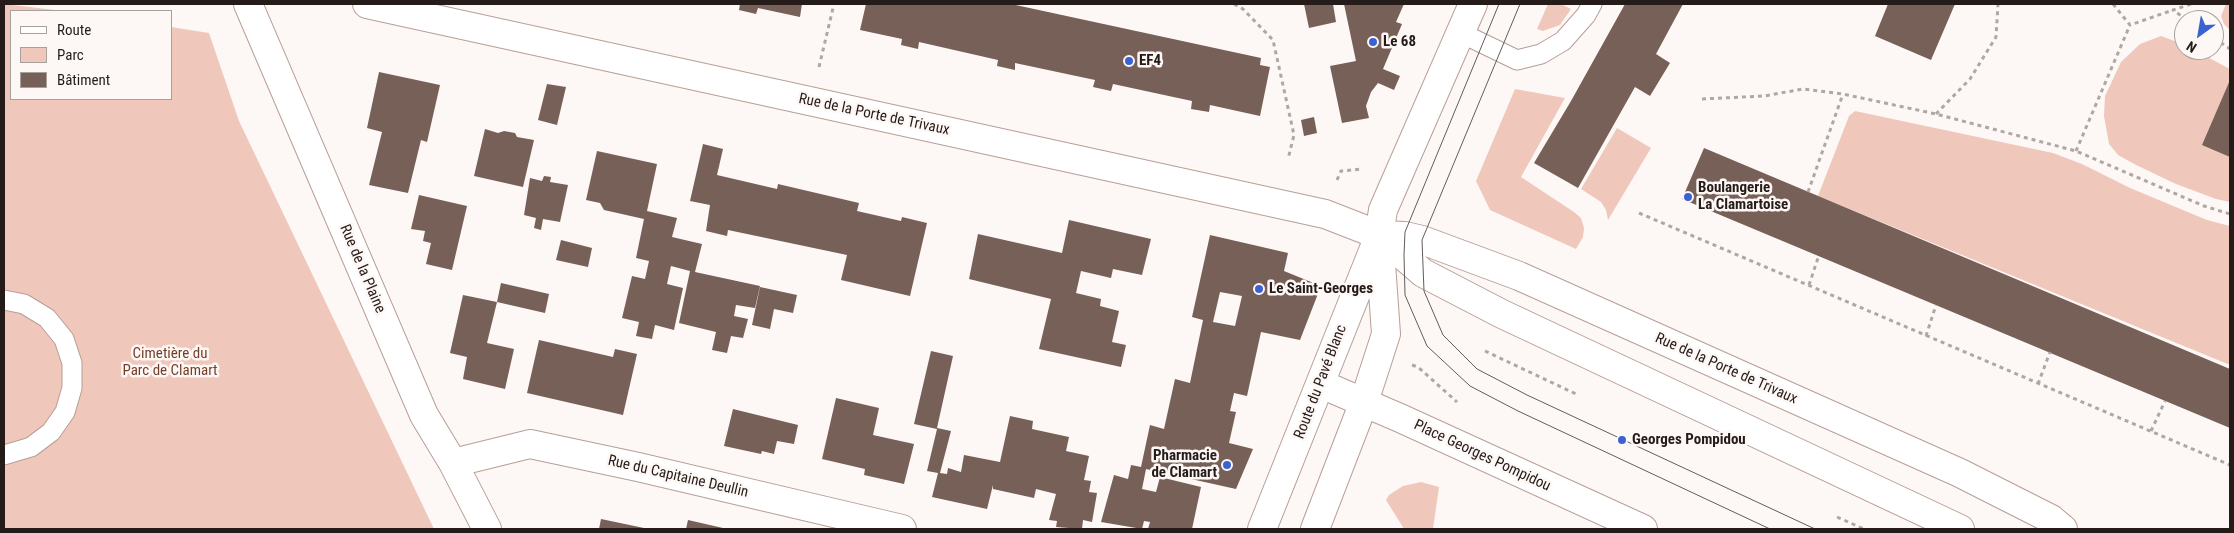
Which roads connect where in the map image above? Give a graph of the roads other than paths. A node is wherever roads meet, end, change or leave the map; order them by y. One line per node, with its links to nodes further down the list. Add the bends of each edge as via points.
1 (248, 4): 11 (street, Rue de la Plaine, via 424,415)
2 (367, 4): 6 (street, Rue de la Porte de Trivaux, via 1325,214)
3 (1473, 4): 5 (street, Route du Pavé Blanc)
4 (1592, 4): 5 (lane, via 1563,41 1541,54 1517,60)
5 (1461, 33): 6 (street, Route du Pavé Blanc, via 1382,210)
6 (1379, 235): 8 (street, Route du Pavé Blanc); 9 (street, Route du Pavé Blanc, via 1386,334); 17 (street, Rue de la Porte de Trivaux, via 1423,273 1502,314); 18 (street, Rue de la Porte de Trivaux, via 1422,240 1518,276 1960,473 2051,519)
7 (4, 300): 10 (lane, via 24,304 47,318 64,339 72,363 72,388 65,412 51,432 31,446)
8 (1321, 384): 9 (street, Place Georges Pompidou); 14 (street, Route du Pavé Blanc)
9 (1364, 402): 15 (street, Route du Pavé Blanc); 16 (street, Place Georges Pompidou)
10 (4, 454)
11 (453, 463): 12 (street, Rue de la Plaine); 13 (street, Rue du Capitaine Deullin, via 530,444)
12 (487, 529)
13 (902, 529)
14 (1262, 529)
15 (1315, 529)
16 (1643, 529)
17 (1960, 529)
18 (2063, 529)

